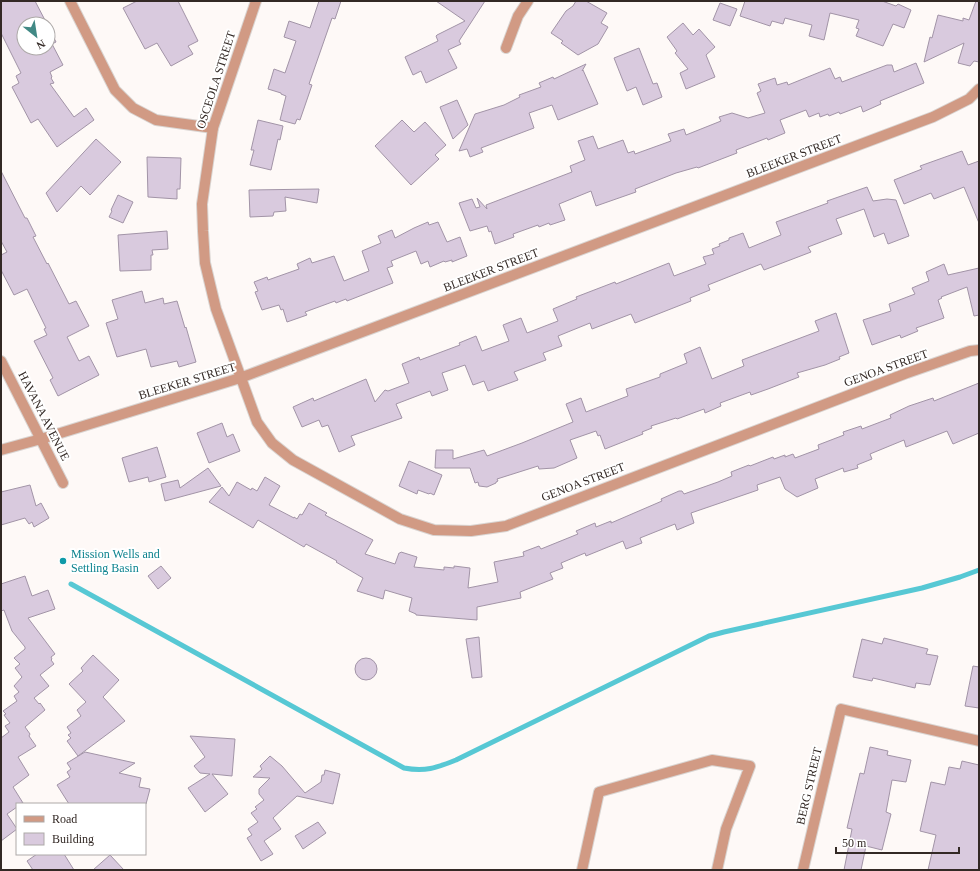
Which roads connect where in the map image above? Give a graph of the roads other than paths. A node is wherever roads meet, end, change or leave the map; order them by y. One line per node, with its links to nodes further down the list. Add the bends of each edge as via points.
1 (70, 1): 6 (street, via 114,90 133,108 156,120)
2 (256, 1): 6 (street, OSCEOLA STREET)
3 (528, 1): 4 (street, via 518,16)
4 (506, 48)
5 (979, 89): 9 (street, BLEEKER STREET, via 969,98 933,117)
6 (212, 128): 9 (street, OSCEOLA STREET, via 202,204 205,263 216,309)
7 (979, 350): 9 (street, GENOA STREET, via 907,373 506,526 471,531 434,530 400,519 293,460 272,443 256,422)
8 (1, 361): 10 (street, HAVANA AVENUE)
9 (240, 378): 10 (street, BLEEKER STREET)
10 (41, 439): 11 (street, BLEEKER STREET); 12 (street, HAVANA AVENUE)
11 (1, 450)
12 (63, 483)
13 (979, 741): 16 (street, BERG STREET, via 841,709)
14 (582, 870): 15 (street, via 599,792 712,760 750,766 726,829)
15 (717, 870)
16 (803, 870)

